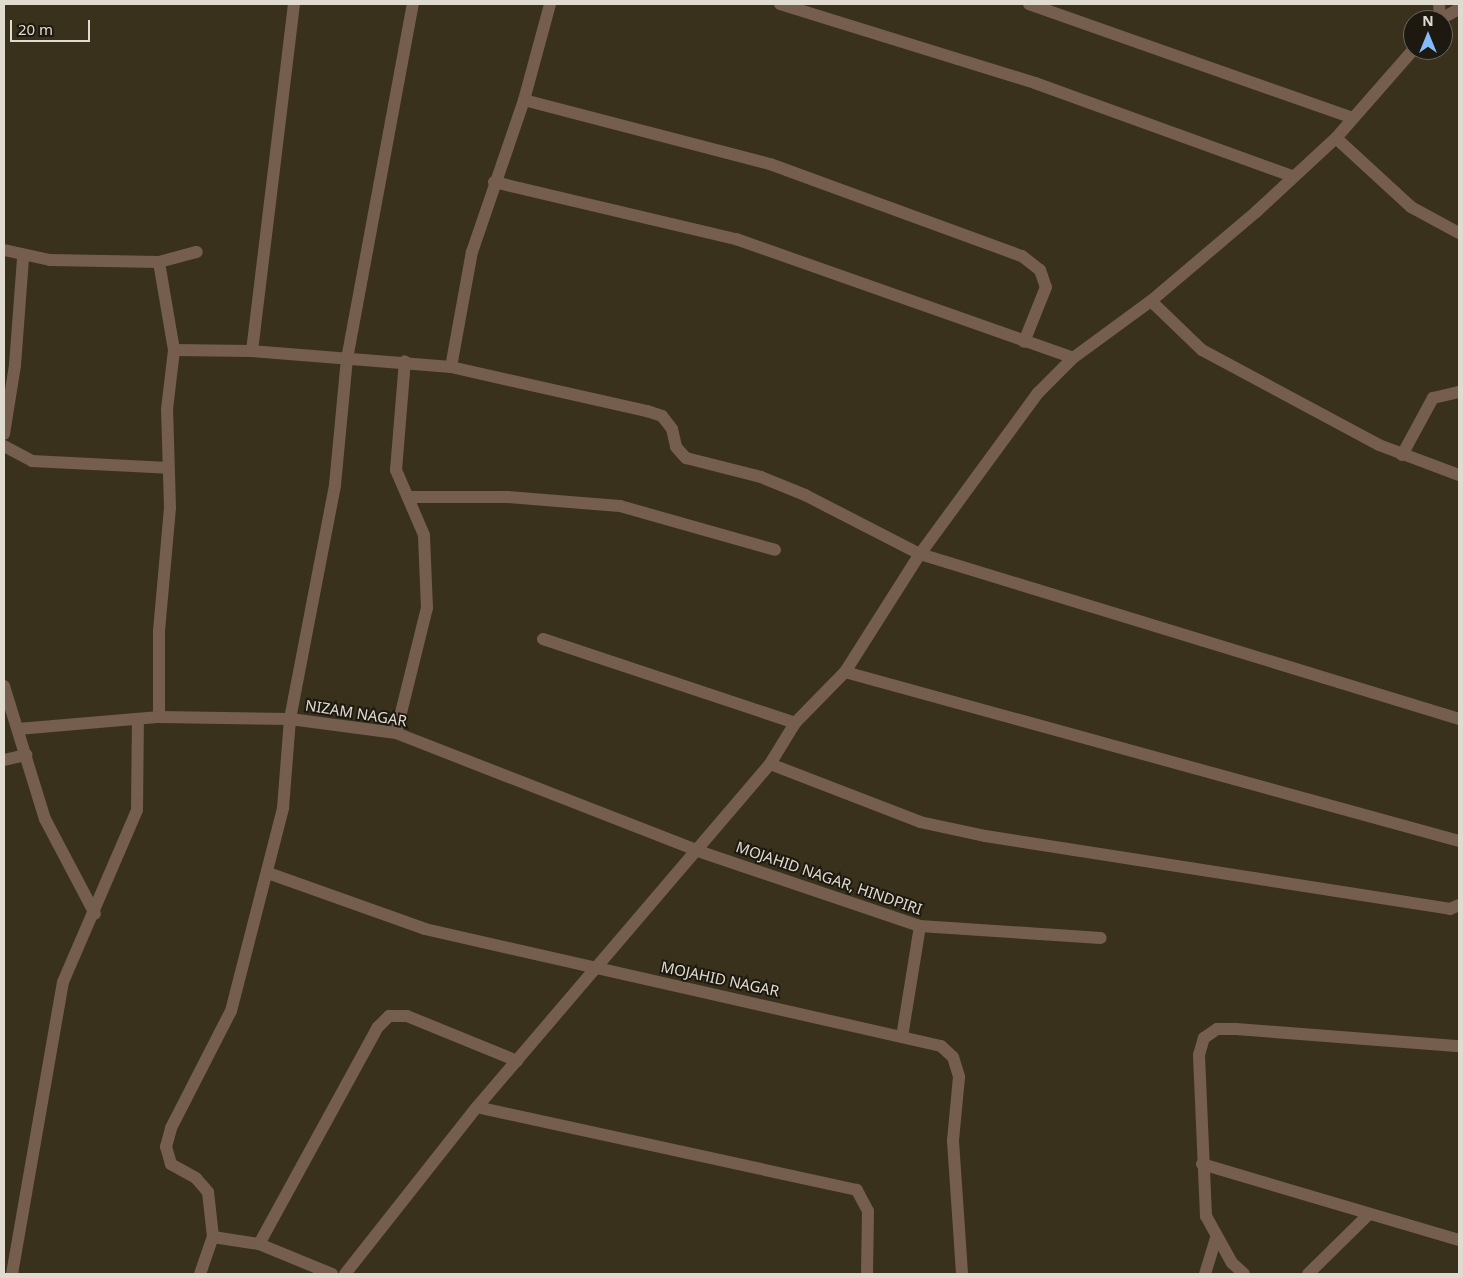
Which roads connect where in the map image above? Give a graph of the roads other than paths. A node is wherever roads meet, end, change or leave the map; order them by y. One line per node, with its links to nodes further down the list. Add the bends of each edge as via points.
1 (294, 4): 20 (street)
2 (413, 4): 22 (street)
3 (550, 4): 7 (street)
4 (780, 4): 10 (street, via 1035,83)
5 (1029, 4): 8 (street)
6 (1404, 60): 8 (street)
7 (524, 100): 11 (street); 18 (street, via 770,164 1022,256 1040,270 1046,287)
8 (1353, 118): 9 (street)
9 (1336, 138): 10 (street); 12 (street, via 1411,207)
10 (1292, 176): 17 (street)
11 (494, 182): 18 (street, via 736,239); 24 (street, via 472,252)
12 (1459, 233)
13 (4, 250): 15 (street)
14 (196, 252): 16 (street)
15 (23, 258): 16 (street); 26 (street, via 15,365)
16 (159, 262): 19 (street)
17 (1151, 301): 21 (street); 28 (street, via 1202,350)
18 (1024, 342): 21 (street)
19 (174, 350): 20 (street); 29 (street, via 167,409)
20 (252, 351): 22 (street)
21 (1073, 358): 33 (street, via 1016,422)
22 (347, 359): 23 (street); 39 (street, via 335,485)
23 (405, 361): 24 (street); 31 (street, via 396,470)
24 (451, 367): 33 (street, via 662,416 672,429 676,447 686,458 761,477 796,491)
25 (1459, 392): 28 (street, via 1433,398)
26 (4, 434)
27 (4, 446): 29 (street, via 32,461)
28 (1402, 455): 30 (street)
29 (168, 468): 37 (street, via 170,508 158,631)
30 (1459, 475)
31 (408, 497): 32 (street, via 507,497 620,506); 43 (street, via 424,535 428,608)
32 (775, 550)
33 (920, 554): 35 (street); 40 (street)
34 (543, 639): 41 (street)
35 (845, 672): 41 (street); 47 (street)
36 (4, 686): 42 (street)
37 (159, 717): 38 (street, NIZAM NAGAR); 39 (street, NIZAM NAGAR)
38 (138, 719): 42 (street, NIZAM NAGAR); 51 (street, via 136,810)
39 (290, 719): 43 (street, NIZAM NAGAR); 49 (street, via 283,808)
40 (1459, 720)
41 (795, 723): 46 (street)
42 (18, 729): 44 (street)
43 (396, 733): 48 (street, NIZAM NAGAR)
44 (26, 755): 45 (street); 51 (street, via 45,819)
45 (4, 760)
46 (770, 764): 48 (street); 50 (street, via 920,822 985,836 1450,909)
47 (1459, 841)
48 (698, 851): 52 (street, MOJAHID NAGAR, HINDPIRI); 54 (street)
49 (268, 873): 54 (street, MOJAHID NAGAR, via 425,929); 61 (street, via 231,1011 171,1128 166,1147 171,1164 196,1178 208,1192)
50 (1459, 905)
51 (95, 914): 65 (street, via 63,982)
52 (920, 926): 53 (street, MOJAHID NAGAR, HINDPIRI); 55 (street)
53 (1101, 938)
54 (594, 970): 55 (street, MOJAHID NAGAR); 57 (street)
55 (902, 1037): 70 (street, MOJAHID NAGAR, via 941,1046 953,1057 959,1076 953,1141)
56 (1459, 1046): 59 (street, via 1216,1029 1204,1038 1199,1055)
57 (517, 1061): 58 (street); 64 (street, via 408,1016 389,1016 378,1028)
58 (477, 1106): 68 (street); 69 (street, via 858,1190 868,1211)
59 (1202, 1164): 60 (street); 62 (street, via 1206,1216)
60 (1367, 1216): 63 (street); 73 (street)
61 (213, 1237): 64 (street); 66 (street)
62 (1216, 1237): 71 (street); 72 (street)
63 (1459, 1240)
64 (259, 1244): 67 (street)
65 (12, 1274)
66 (200, 1274)
67 (332, 1274)
68 (346, 1274)
69 (867, 1274)
70 (962, 1274)
71 (1205, 1274)
72 (1244, 1274)
73 (1308, 1274)

